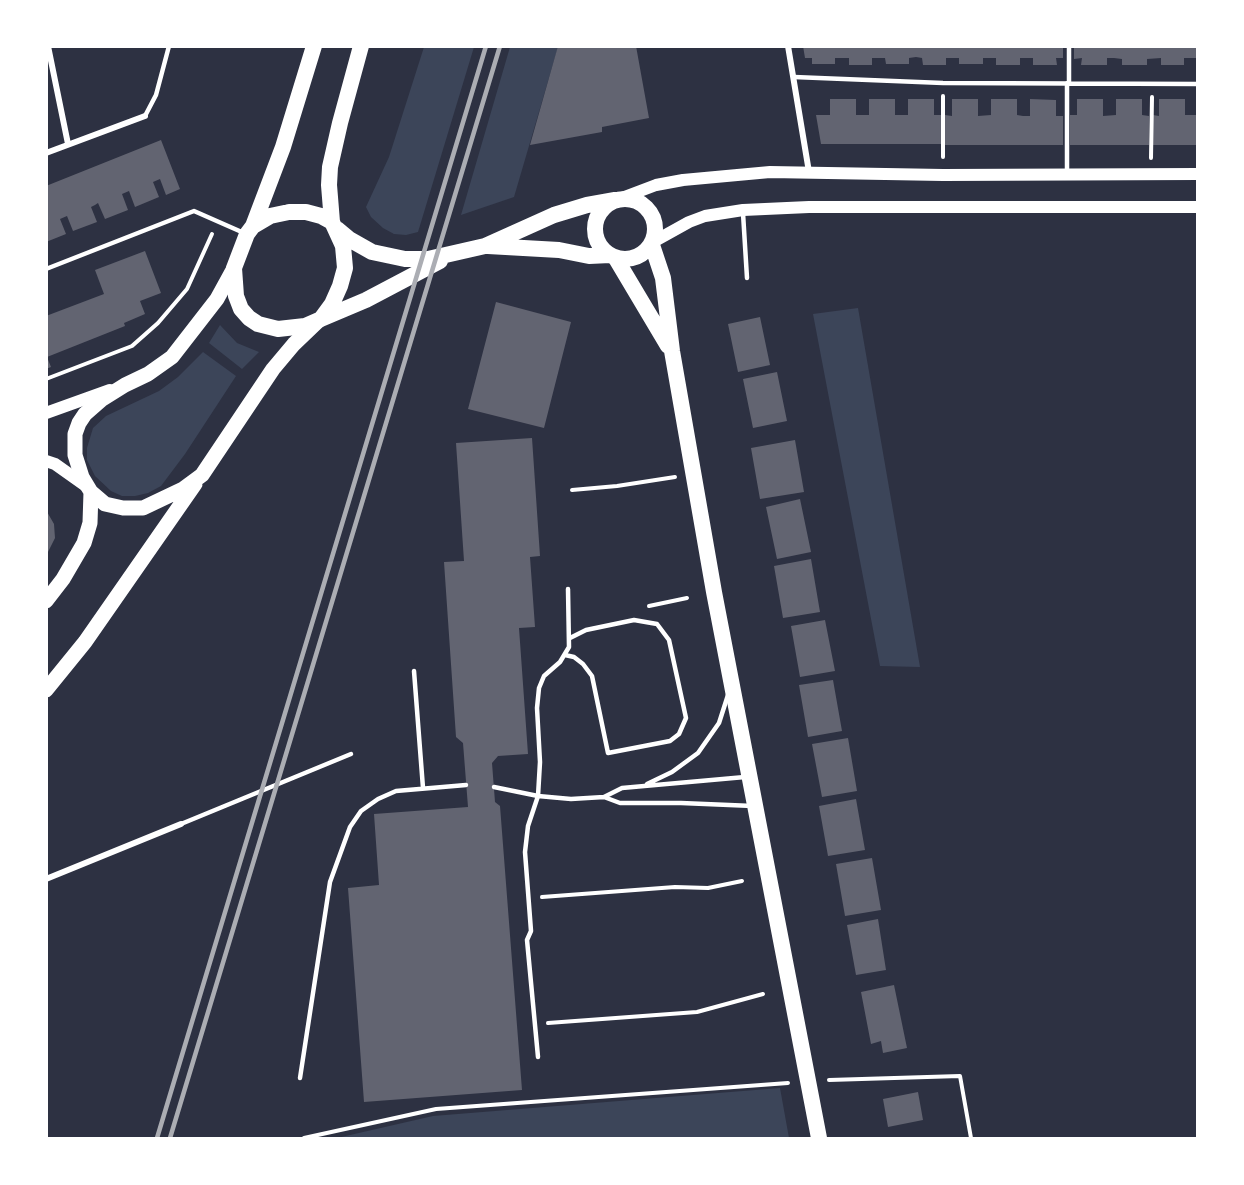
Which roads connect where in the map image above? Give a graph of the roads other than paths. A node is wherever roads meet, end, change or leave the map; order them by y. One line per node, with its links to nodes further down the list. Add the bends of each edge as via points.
1 (48, 46): 11 (street)
2 (170, 46): 10 (lane, via 156,95)
3 (314, 46): 20 (highway, via 283,147)
4 (361, 46): 19 (highway, via 330,167)
5 (788, 46): 7 (street)
6 (1069, 46): 8 (lane)
7 (794, 77): 8 (lane); 13 (street)
8 (1068, 83): 9 (lane); 14 (lane)
9 (1197, 84)
10 (145, 116): 11 (street)
11 (68, 144): 12 (street)
12 (46, 153)
13 (809, 172): 14 (main road); 16 (main road, via 683,180)
14 (1067, 173): 15 (main road)
15 (1197, 174)
16 (617, 199): 21 (highway, via 632,199 648,208 656,224); 22 (highway, via 554,215); 24 (highway, via 598,213 595,229 599,245)
17 (1197, 207): 18 (main road)
18 (743, 210): 21 (main road, via 705,216); 27 (lane)
19 (333, 224): 20 (highway, via 321,216 289,212 270,216); 23 (highway, via 360,246 391,257 428,259); 28 (highway, via 343,246 345,268 332,304)
20 (250, 230): 25 (highway); 26 (lane, via 194,211)
21 (652, 243): 24 (highway, via 630,259); 29 (highway, via 663,278)
22 (485, 246): 23 (highway); 24 (highway)
23 (452, 255): 28 (highway)
24 (612, 256): 29 (highway)
25 (234, 268): 28 (highway, via 241,309 258,324 278,329); 30 (main road, via 217,299 172,357)
26 (46, 269)
27 (747, 278)
28 (320, 320): 33 (main road, via 273,369)
29 (672, 351): 40 (highway)
30 (125, 385): 31 (main road); 34 (main road, via 85,414 75,434 75,455)
31 (46, 413)
32 (46, 461): 34 (main road)
33 (202, 474): 34 (main road, via 183,489 143,508 105,504); 41 (main road, via 85,642)
34 (89, 489): 36 (main road, via 90,523 84,543)
35 (568, 589): 37 (lane)
36 (46, 601)
37 (570, 638): 38 (lane); 38 (lane, via 586,630 634,620 657,624 669,640 686,718 679,734 670,741 608,753 592,676 583,664)
38 (565, 655): 48 (lane, via 544,676 539,688)
39 (414, 671): 47 (lane)
40 (732, 684): 43 (highway); 45 (lane, via 719,723 698,753)
41 (46, 690)
42 (351, 754): 51 (lane)
43 (750, 777): 45 (lane); 50 (highway)
44 (466, 786): 47 (lane)
45 (645, 786): 49 (lane, via 622,788)
46 (494, 787): 48 (lane)
47 (423, 788): 54 (lane, via 396,791 378,799 361,811 350,827 330,882)
48 (538, 796): 49 (lane); 53 (lane, via 525,852 531,931 527,940)
49 (604, 798): 50 (lane, via 620,803)
50 (756, 806): 55 (highway)
51 (181, 824): 52 (street)
52 (46, 879)
53 (538, 1057)
54 (300, 1078)
55 (819, 1138)

